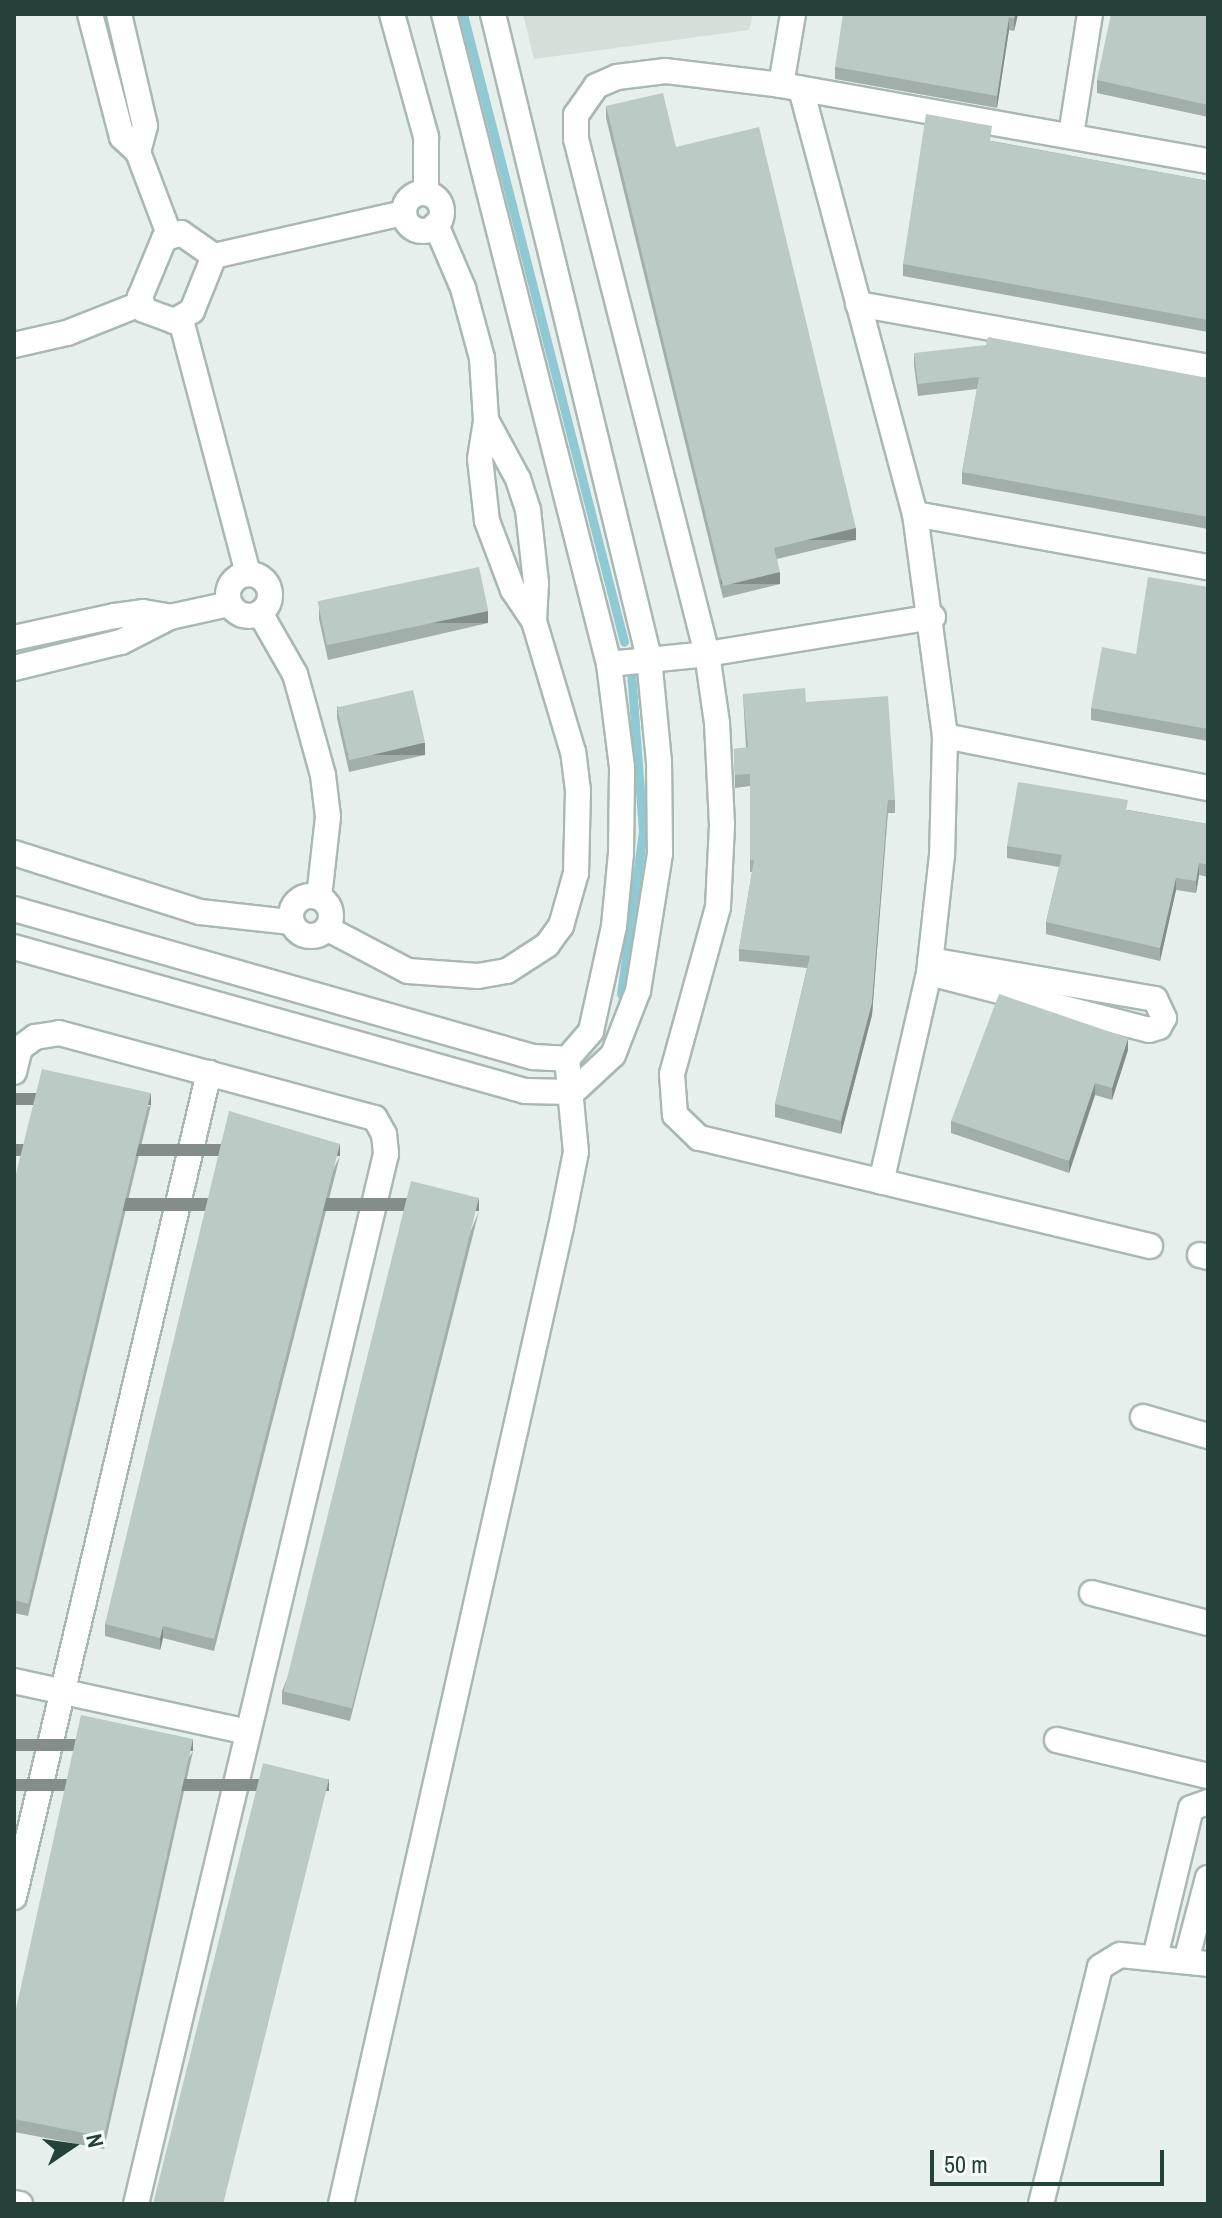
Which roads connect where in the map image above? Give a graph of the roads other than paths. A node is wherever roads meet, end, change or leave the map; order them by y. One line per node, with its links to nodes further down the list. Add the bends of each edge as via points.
1 (90, 14): 10 (street, via 122,137)
2 (119, 14): 10 (street, via 145,126)
3 (392, 14): 12 (street, via 426,137)
4 (444, 14): 36 (street)
5 (493, 14): 35 (street)
6 (793, 14): 8 (street)
7 (1090, 14): 9 (street)
8 (791, 87): 9 (street); 18 (street); 34 (street, via 709,74 637,73 596,86 576,115 576,139)
9 (1071, 135): 11 (street)
10 (138, 152): 15 (street)
11 (1208, 161)
12 (426, 193): 13 (street, via 410,197); 14 (street, via 441,206)
13 (404, 213): 14 (street, via 412,227); 16 (street)
14 (436, 225): 24 (street, via 475,324)
15 (169, 234): 16 (street, via 181,233); 17 (street, via 141,290)
16 (214, 256): 19 (street, via 192,311)
17 (140, 304): 19 (street, via 150,314); 20 (street)
18 (858, 304): 23 (street); 25 (street)
19 (181, 320): 27 (street)
20 (67, 333): 21 (street); 22 (street, via 52,348)
21 (14, 345)
22 (14, 362)
23 (1208, 367)
24 (486, 420): 32 (street, via 518,479 528,510 535,559); 32 (street, via 480,459 487,521 513,590)
25 (915, 514): 26 (street); 31 (street)
26 (1208, 567)
27 (248, 574): 28 (street, via 229,588); 29 (street, via 269,589)
28 (229, 604): 29 (street, via 242,616); 30 (street)
29 (260, 613): 41 (street, via 295,674 323,775 328,817)
30 (170, 617): 33 (street, via 143,612); 37 (street, via 121,642)
31 (933, 617): 34 (street); 38 (street)
32 (534, 621): 44 (street, via 562,706 578,791 576,873 561,926 527,960 507,971 478,976 408,971)
33 (14, 638)
34 (707, 654): 35 (street); 51 (street, via 722,775 721,868 709,947 672,1074 675,1115 699,1138)
35 (649, 658): 36 (street); 50 (street, via 660,854 651,928 638,991 613,1055)
36 (609, 664): 47 (street, via 622,767 614,926 591,1031)
37 (14, 668)
38 (945, 736): 39 (street); 46 (street, via 942,855)
39 (1208, 788)
40 (14, 853): 43 (street, via 200,912)
41 (319, 897): 43 (street, via 301,898); 44 (street, via 331,911)
42 (14, 909): 47 (street, via 533,1057)
43 (291, 922): 44 (street, via 311,937)
44 (328, 929)
45 (14, 947): 50 (street, via 525,1091)
46 (930, 966): 46 (street, via 1155,999 1164,1018 1149,1030); 51 (street)
47 (567, 1059): 50 (street)
48 (14, 1072): 49 (street, via 20,1048 35,1037 59,1033)
49 (209, 1073): 58 (street); 59 (street, via 375,1118 386,1154)
50 (573, 1092): 68 (street, via 576,1152 561,1227)
51 (881, 1182): 52 (street)
52 (1150, 1246)
53 (1143, 1417): 54 (street)
54 (1208, 1436)
55 (1092, 1593): 56 (street)
56 (1208, 1623)
57 (14, 1681): 58 (street)
58 (64, 1691): 59 (street); 64 (street)
59 (248, 1732): 67 (street)
60 (1057, 1740): 61 (street)
61 (1208, 1776)
62 (1208, 1802): 65 (street, via 1191,1808)
63 (1208, 1878): 66 (street)
64 (14, 1897)
65 (1155, 1957): 66 (street); 69 (street, via 1120,1955 1100,1967)
66 (1197, 1963)
67 (136, 2204)
68 (341, 2204)
69 (1041, 2204)

